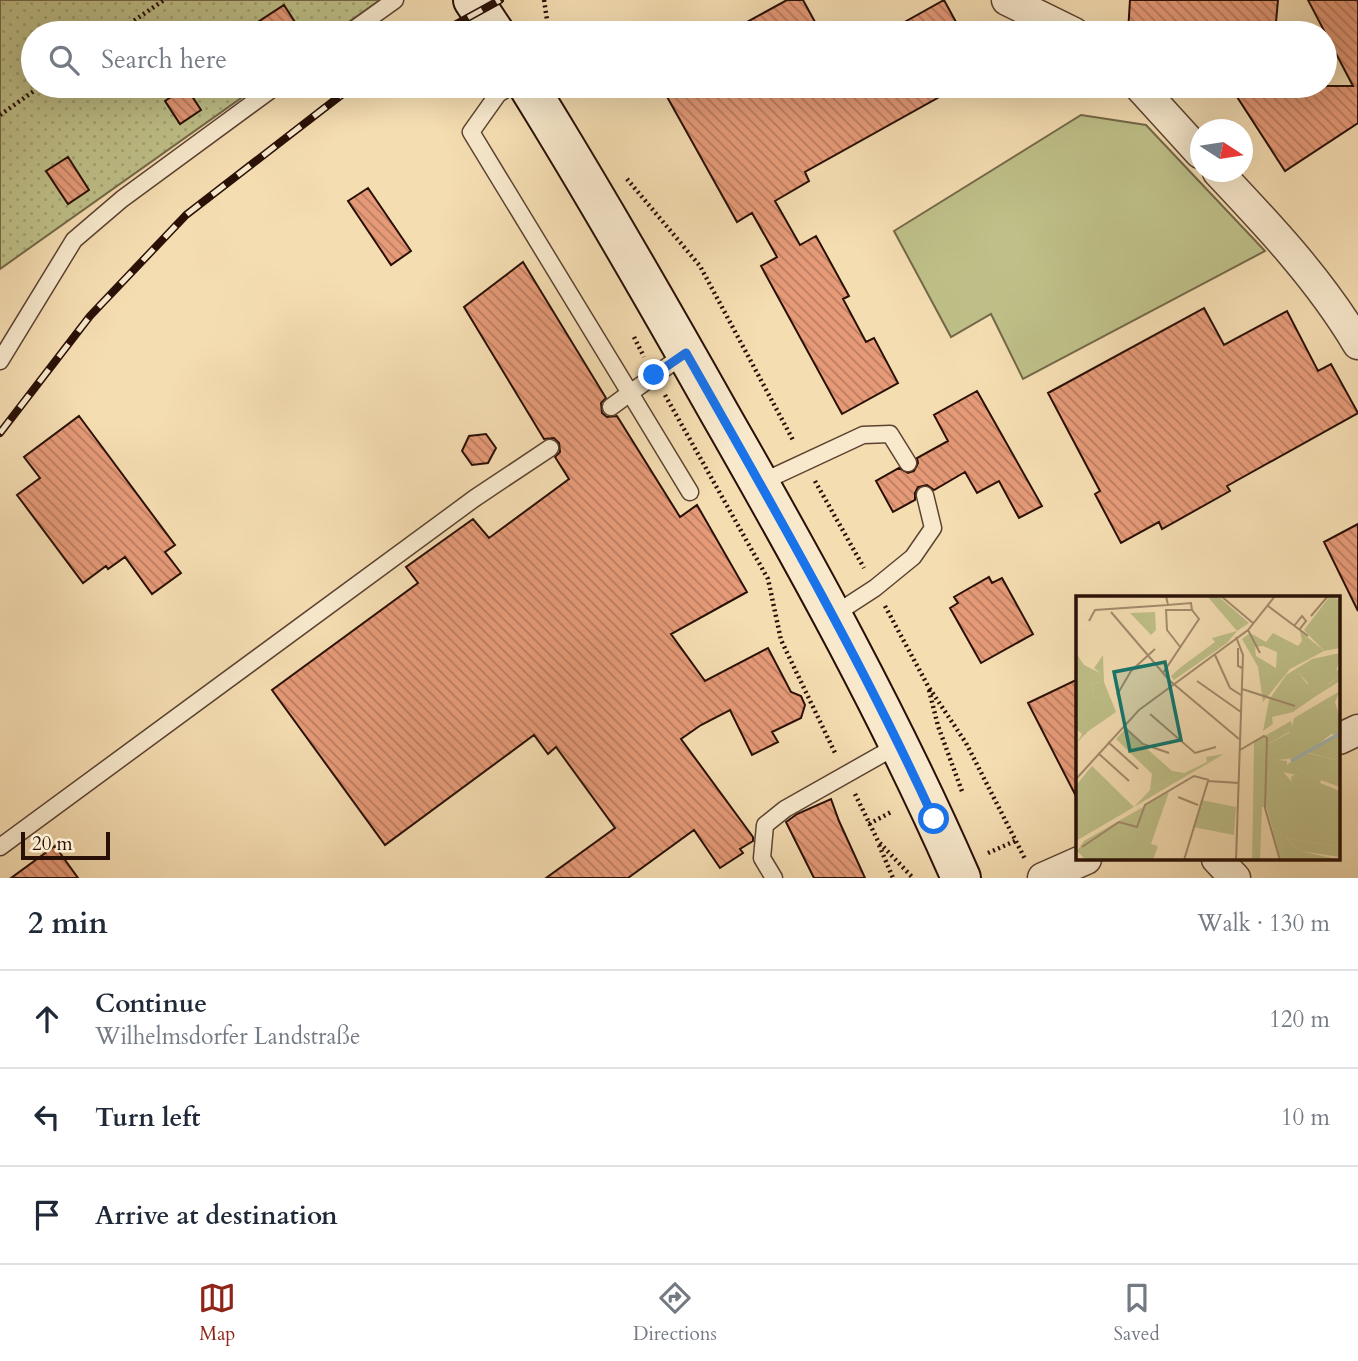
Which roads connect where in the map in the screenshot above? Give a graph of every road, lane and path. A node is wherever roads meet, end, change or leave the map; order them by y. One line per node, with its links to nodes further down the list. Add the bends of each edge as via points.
1 (164, 0): 6 (path)
2 (395, 0): 7 (lane)
3 (473, 0): 8 (main road)
4 (544, 0): 9 (path)
5 (1007, 0): 10 (street)
6 (133, 21)
7 (366, 21)
8 (487, 21)
9 (548, 21)
10 (1050, 21)
11 (24, 98): 16 (path)
12 (260, 98): 22 (lane, via 122,199 75,240)
13 (495, 98): 23 (lane, via 471,132)
14 (535, 98): 21 (main road)
15 (1150, 98): 17 (street)
16 (0, 115)
17 (1190, 142)
18 (621, 172): 26 (path, via 700,266)
19 (1227, 182): 20 (street, via 1318,283)
20 (1358, 344)
21 (686, 353): 23 (lane); 28 (main road)
22 (0, 361)
23 (630, 393): 24 (lane); 29 (lane)
24 (611, 407)
25 (550, 448): 44 (lane, via 475,498)
26 (804, 461): 27 (lane, via 863,435 890,434); 28 (lane); 31 (path)
27 (908, 463)
28 (760, 484): 32 (main road)
29 (690, 492)
30 (925, 495): 31 (lane, via 933,528 913,557)
31 (875, 588): 32 (lane); 33 (path)
32 (832, 616): 38 (main road)
33 (928, 686): 35 (path); 48 (path, via 966,743)
34 (929, 720): 35 (path)
35 (938, 726): 39 (path)
36 (1358, 730): 37 (street)
37 (1340, 739)
38 (900, 744): 47 (main road); 49 (lane, via 765,825 762,858)
39 (967, 803)
40 (905, 805): 41 (path)
41 (869, 824)
42 (878, 841): 50 (path)
43 (981, 841): 47 (path)
44 (0, 847)
45 (1082, 860): 48 (street)
46 (1218, 860): 51 (street)
47 (974, 866)
48 (1037, 873)
49 (774, 878)
50 (892, 878)
51 (1235, 878)

